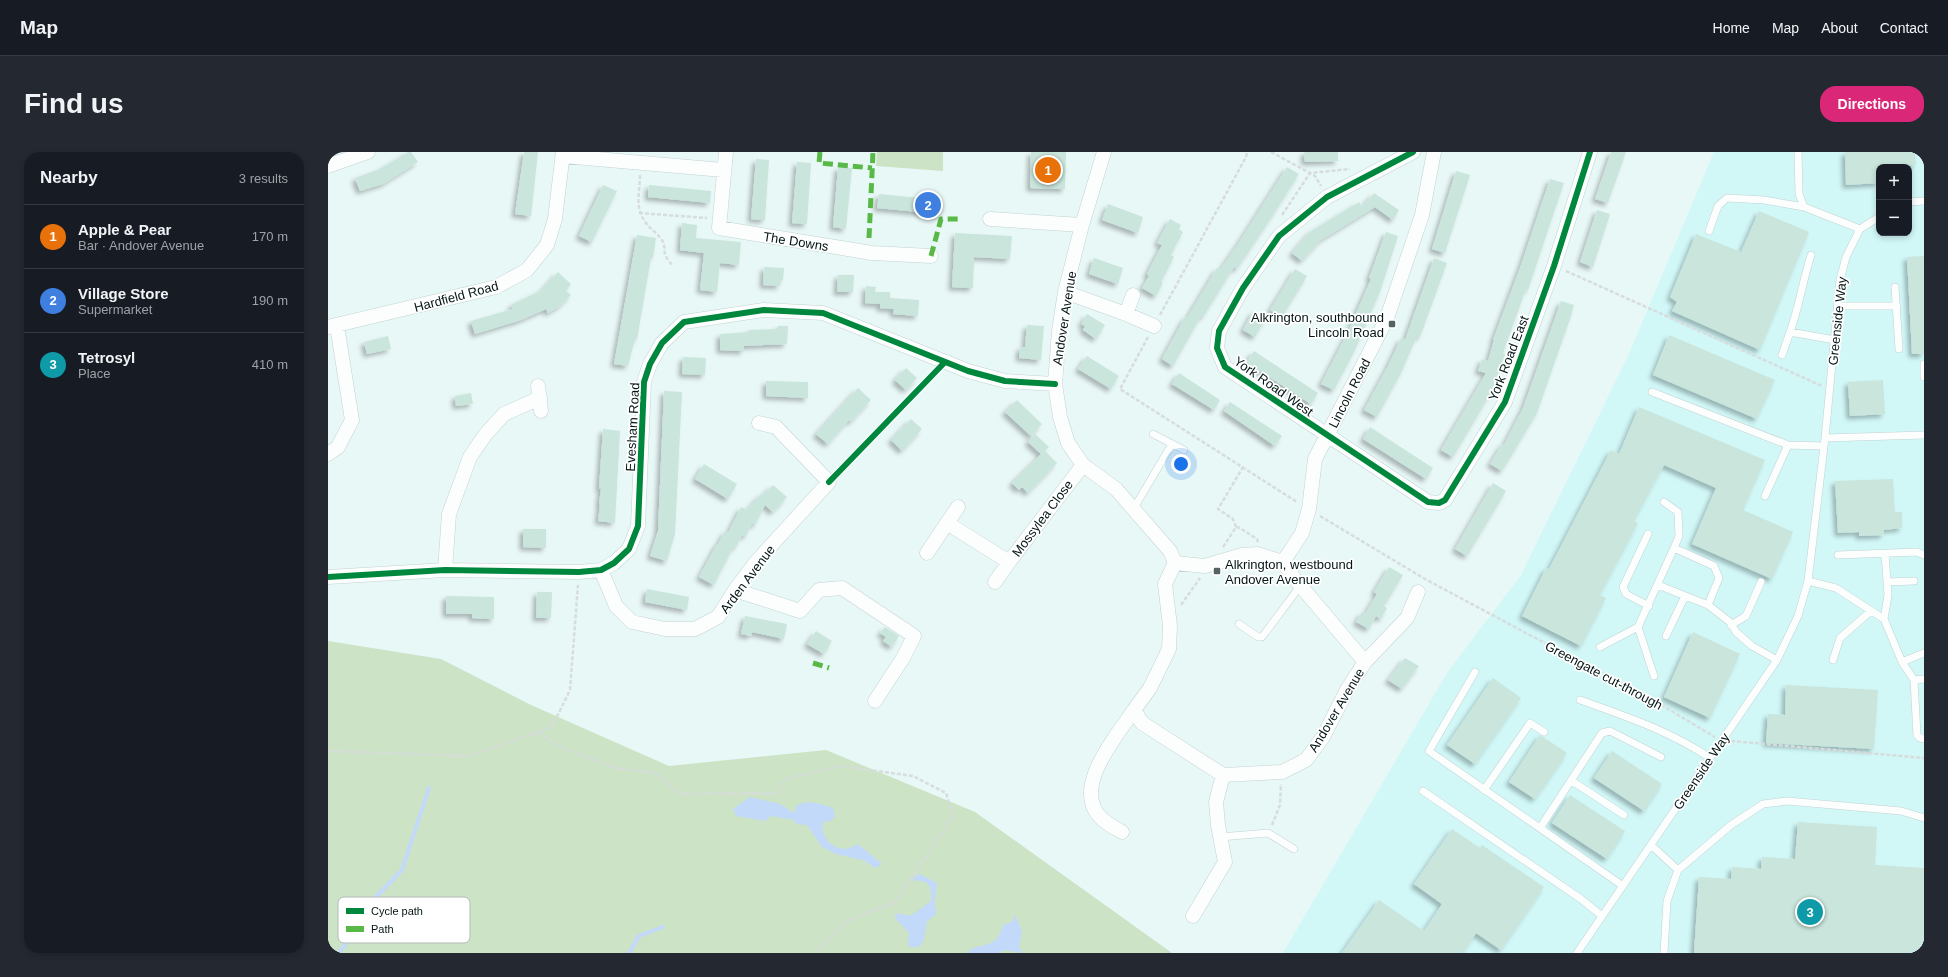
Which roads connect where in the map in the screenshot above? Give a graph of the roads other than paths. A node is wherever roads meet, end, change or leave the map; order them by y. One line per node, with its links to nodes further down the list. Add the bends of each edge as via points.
1 (368, 152): 9 (street)
2 (726, 152): 10 (street)
3 (1104, 152): 16 (street, Andover Avenue)
4 (1413, 152): 42 (street, York Road West, via 1327,197 1279,236 1243,288 1219,331 1218,348 1225,367)
5 (1434, 152): 42 (street, Lincoln Road, via 1422,215 1387,318)
6 (1590, 152): 42 (street, York Road East, via 1554,266 1505,402 1445,500 1439,503 1428,502)
7 (1798, 152): 13 (lane, via 1799,194)
8 (563, 154): 10 (street); 27 (street, Hardfield Road, via 555,219 547,245 527,270 496,287)
9 (328, 166)
10 (723, 170): 20 (street, The Downs, via 719,228 872,253)
11 (1924, 201): 12 (lane)
12 (1912, 202)
13 (1804, 207): 17 (lane); 18 (lane, via 1764,200 1727,198 1718,206)
14 (990, 219): 16 (street)
15 (1876, 219): 17 (lane)
16 (1082, 225): 22 (street, Andover Avenue)
17 (1860, 229): 24 (lane, Greenside Way, via 1846,257 1840,280)
18 (1709, 230)
19 (1811, 255): 29 (lane)
20 (931, 256)
21 (1895, 287): 25 (lane)
22 (1065, 292): 26 (street); 36 (street, Andover Avenue)
23 (1133, 295): 26 (street)
24 (1838, 306): 25 (lane); 30 (lane, Greenside Way)
25 (1897, 306): 31 (lane)
26 (1126, 314): 28 (street)
27 (333, 326): 48 (street, via 352,420 338,447)
28 (1154, 326)
29 (1790, 332): 30 (lane); 32 (lane)
30 (1835, 340): 43 (lane, Greenside Way)
31 (1899, 349)
32 (1782, 355)
33 (1924, 364): 34 (lane)
34 (1924, 373): 35 (lane)
35 (1924, 377)
36 (1055, 384): 49 (street, Andover Avenue, via 1060,417 1068,443); 65 (street, Evesham Road, via 1005,381 968,372 823,313 764,310 684,322 662,343 650,364 644,382 638,526 629,549 614,563)
37 (1652, 392): 45 (lane)
38 (540, 398): 64 (street, via 504,414 485,435 470,458 449,514)
39 (758, 423): 74 (street, Arden Avenue, via 776,428 829,482 756,562)
40 (1153, 434): 44 (lane)
41 (1924, 434): 43 (lane)
42 (1327, 436): 62 (street, Lincoln Road, via 1315,458 1309,509 1302,533)
43 (1825, 438): 46 (lane, Greenside Way)
44 (1172, 444): 47 (lane); 53 (lane)
45 (1788, 445): 46 (lane); 50 (lane)
46 (1824, 446): 67 (lane, Greenside Way)
47 (1184, 450)
48 (328, 454)
49 (1083, 465): 53 (street, Andover Avenue, via 1116,488); 61 (street, Mossylea Close)
50 (1765, 496)
51 (1664, 502): 56 (lane, via 1678,512 1679,536)
52 (958, 507): 54 (street)
53 (1134, 508): 63 (street, Andover Avenue, via 1170,551)
54 (947, 523): 57 (street); 61 (street, Mossylea Close)
55 (1648, 534): 78 (lane, via 1623,587 1626,594)
56 (1674, 548): 73 (lane); 77 (lane, via 1714,566 1718,578)
57 (928, 553)
58 (1885, 554): 59 (lane); 60 (lane, via 1917,552); 71 (lane)
59 (1838, 555)
60 (1924, 555)
61 (1009, 562): 69 (street)
62 (1283, 562): 63 (street, via 1258,554 1242,555 1205,566); 72 (street, Andover Avenue)
63 (1175, 563): 97 (street, via 1165,584 1170,626 1169,649 1150,688)
64 (445, 570): 65 (street, Evesham Road); 66 (street, Evesham Road)
65 (601, 570): 74 (street, Arden Avenue, via 616,606 632,622 665,629 695,630 718,617)
66 (328, 577)
67 (1808, 581): 79 (lane, via 1836,588); 87 (lane, Greenside Way, via 1798,616)
68 (1914, 581): 71 (lane)
69 (995, 582)
70 (1761, 582): 82 (lane, via 1746,616)
71 (1887, 582): 80 (lane, via 1888,595)
72 (1301, 585): 81 (lane, via 1262,637); 89 (street, Andover Avenue)
73 (1658, 585): 76 (lane); 78 (lane)
74 (735, 590): 96 (street, via 800,611 819,590 842,588 914,636)
75 (1418, 592): 89 (street, Andover Avenue, via 1407,618)
76 (1685, 596): 77 (lane); 84 (lane)
77 (1708, 605): 82 (lane)
78 (1649, 606): 83 (lane)
79 (1871, 611): 80 (lane); 88 (lane, via 1840,638)
80 (1884, 619): 90 (lane)
81 (1239, 624)
82 (1731, 625): 87 (lane, via 1752,646)
83 (1638, 627): 85 (lane); 92 (lane)
84 (1666, 636)
85 (1600, 647)
86 (1924, 653): 90 (lane)
87 (1777, 660): 101 (lane, Greenside Way)
88 (1833, 660)
89 (1365, 662): 102 (street, Andover Avenue, via 1348,688 1323,738 1306,760 1282,772)
90 (1902, 662): 94 (lane)
91 (1475, 672): 104 (lane, via 1429,751)
92 (1654, 676)
93 (1924, 679): 94 (lane)
94 (1914, 680): 99 (lane, via 1917,735)
95 (1580, 700): 101 (lane, via 1640,721 1686,742)
96 (875, 701)
97 (1134, 710): 102 (street, via 1142,723); 109 (street, via 1100,763 1092,780 1090,800 1101,818)
98 (1544, 732): 104 (lane, via 1530,723)
99 (1924, 739)
100 (1661, 757): 103 (lane, via 1610,731 1602,733)
101 (1710, 758): 111 (lane, Greenside Way)
102 (1224, 776): 110 (street, via 1216,802)
103 (1572, 781): 106 (lane); 108 (lane)
104 (1484, 790): 108 (lane)
105 (1423, 791): 116 (lane)
106 (1624, 815)
107 (1924, 818): 113 (lane, via 1894,810 1787,801 1763,804 1731,825)
108 (1540, 828): 114 (lane)
109 (1122, 832)
110 (1220, 837): 112 (lane, via 1268,833); 115 (street, via 1225,862)
111 (1651, 845): 113 (lane); 114 (lane, Greenside Way)
112 (1294, 850)
113 (1678, 870): 118 (lane, via 1667,901)
114 (1623, 886): 116 (lane, Greenside Way)
115 (1193, 916)
116 (1602, 916): 117 (lane, Greenside Way)
117 (1577, 953)
118 (1664, 953)

